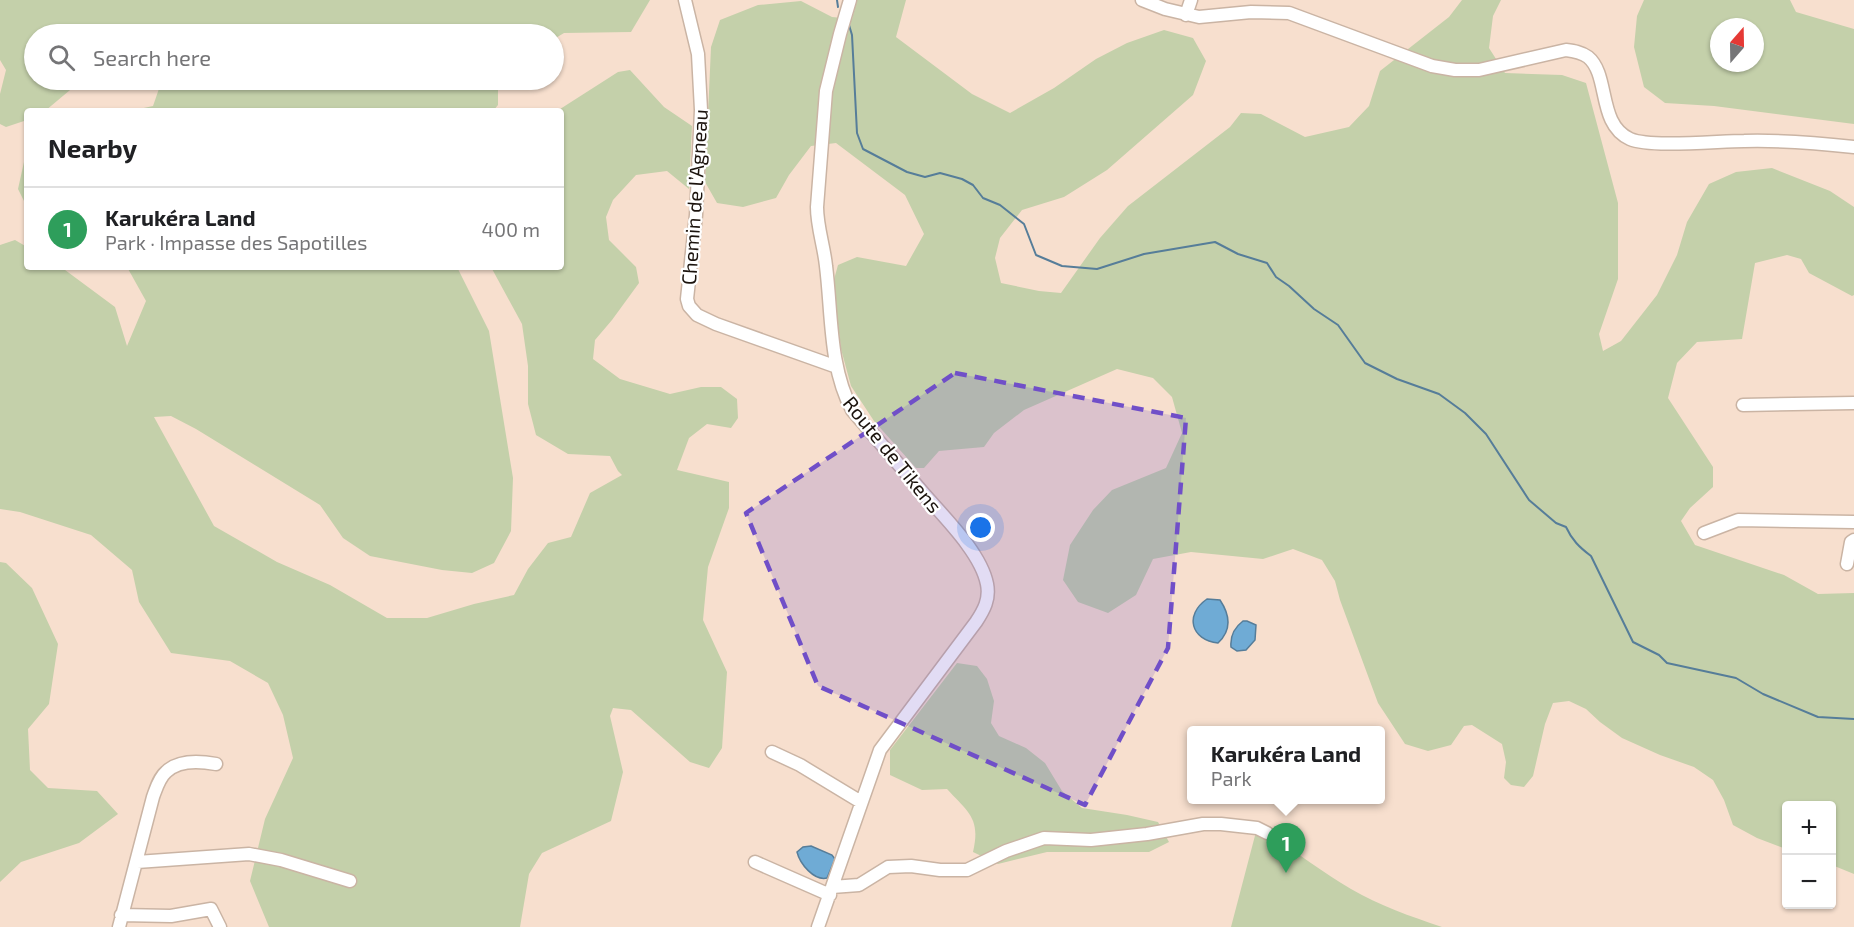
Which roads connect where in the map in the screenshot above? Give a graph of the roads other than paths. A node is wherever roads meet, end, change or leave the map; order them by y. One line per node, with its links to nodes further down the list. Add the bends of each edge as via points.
1 (685, 0): 7 (street, Chemin de l’Agneau, via 698,54 702,110 687,288 689,306 697,315 716,324)
2 (850, 0): 7 (street, Route de Tikens, via 826,91 817,207)
3 (1142, 0): 5 (street)
4 (1191, 0): 5 (street)
5 (1186, 15): 6 (street, via 1289,12 1432,66 1455,70 1479,70 1566,50 1580,52 1594,64 1618,132 1630,139 1642,143 1815,142)
6 (1854, 147)
7 (837, 367): 16 (street, Route de Tikens, via 852,410 972,552 987,582 988,593 976,622 880,750)
8 (1854, 403): 9 (street)
9 (1743, 405)
10 (1854, 522): 11 (street, via 1738,520)
11 (1704, 534)
12 (1854, 540): 13 (street)
13 (1847, 564)
14 (772, 752): 16 (street)
15 (216, 764): 18 (street, via 188,762 167,771 153,797)
16 (861, 802): 21 (street, Route de Tikens)
17 (1267, 833): 21 (street, via 1257,828 1203,824 1091,840 1044,838 968,870 888,867 859,885)
18 (137, 862): 20 (street, via 249,854); 22 (street)
19 (755, 862): 21 (street)
20 (350, 881)
21 (831, 891): 24 (street, Route de Tikens)
22 (120, 921): 23 (street, via 211,909)
23 (220, 927)
24 (818, 927)

